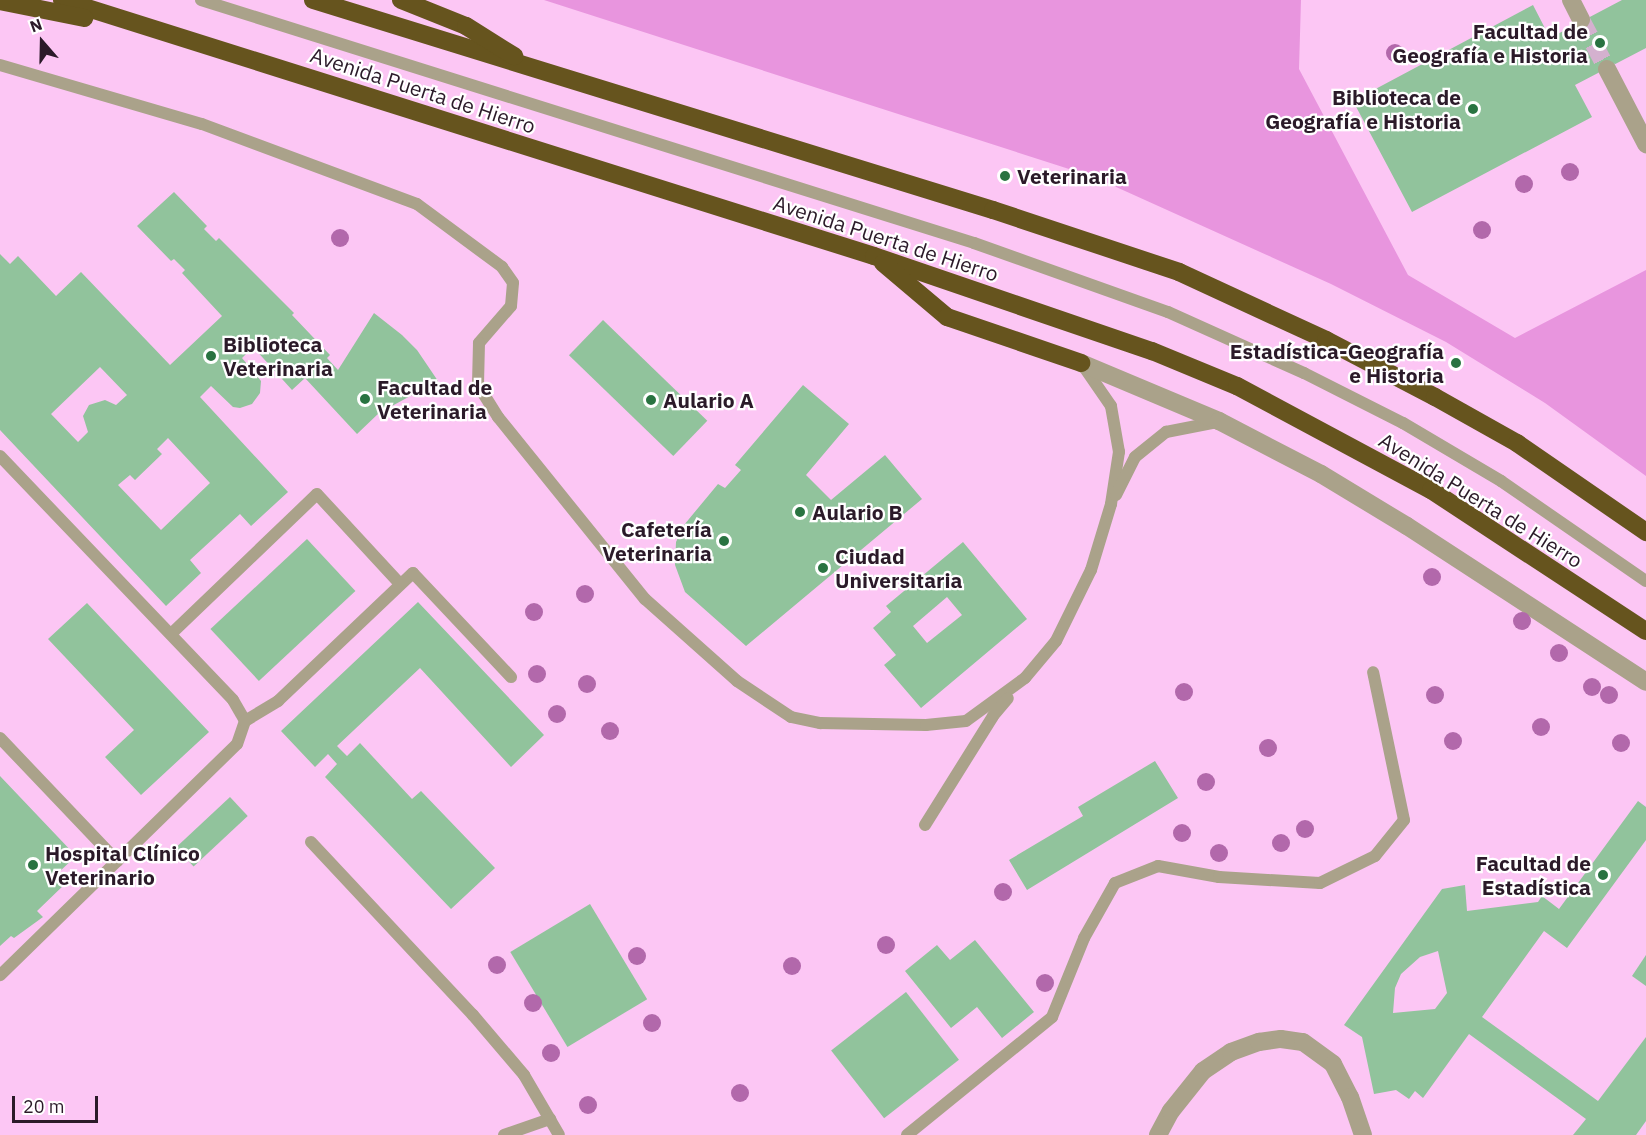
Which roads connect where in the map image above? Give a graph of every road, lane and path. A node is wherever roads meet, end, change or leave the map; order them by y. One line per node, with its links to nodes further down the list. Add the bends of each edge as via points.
1 (62, 0): 8 (highway, Avenida Puerta de Hierro)
2 (201, 0): 19 (lane, via 974,243 1168,312 1403,423 1501,481)
3 (313, 0): 11 (highway)
4 (401, 0): 11 (highway, via 466,26)
5 (1571, 0): 7 (street)
6 (0, 1): 8 (highway)
7 (1581, 20)
8 (180, 37): 13 (highway, Avenida Puerta de Hierro)
9 (0, 66): 25 (lane, via 192,121 417,204 502,267 513,283 512,306 479,343 478,353 478,385 498,417 645,599 737,681 791,717 831,723 926,725 966,721)
10 (1607, 69): 12 (street)
11 (536, 70): 18 (highway, via 982,206 1179,272 1326,340 1435,397 1517,444)
12 (1646, 144)
13 (874, 256): 14 (highway, via 947,317); 21 (highway, Avenida Puerta de Hierro, via 1152,351 1237,386 1431,490)
14 (1082, 363): 15 (street); 17 (lane, via 1111,406 1119,452)
15 (1219, 422): 17 (lane, via 1166,432 1135,457); 26 (street, via 1321,474 1407,525)
16 (0, 456): 22 (lane)
17 (1111, 504): 25 (lane, via 1091,570 1056,641)
18 (1646, 532)
19 (1646, 581)
20 (399, 583): 22 (lane, via 317,494); 24 (lane, via 413,573); 27 (lane, via 279,701)
21 (1646, 631)
22 (171, 634): 27 (lane, via 233,700)
23 (1373, 672): 36 (lane, via 1404,820 1375,856 1320,883 1219,878 1158,866 1115,883 1084,938 1052,1017)
24 (511, 677)
25 (1025, 678): 29 (lane, via 993,717)
26 (1646, 682)
27 (245, 721): 31 (lane, via 237,744)
28 (0, 738): 31 (lane)
29 (926, 825)
30 (311, 842): 33 (lane, via 524,1075)
31 (117, 861): 32 (lane)
32 (0, 975)
33 (550, 1119): 34 (lane); 35 (lane)
34 (504, 1135)
35 (559, 1135)
36 (907, 1135)
37 (1158, 1135): 38 (street, via 1171,1111 1203,1071 1231,1052 1281,1039 1303,1042 1333,1064)
38 (1363, 1135)

